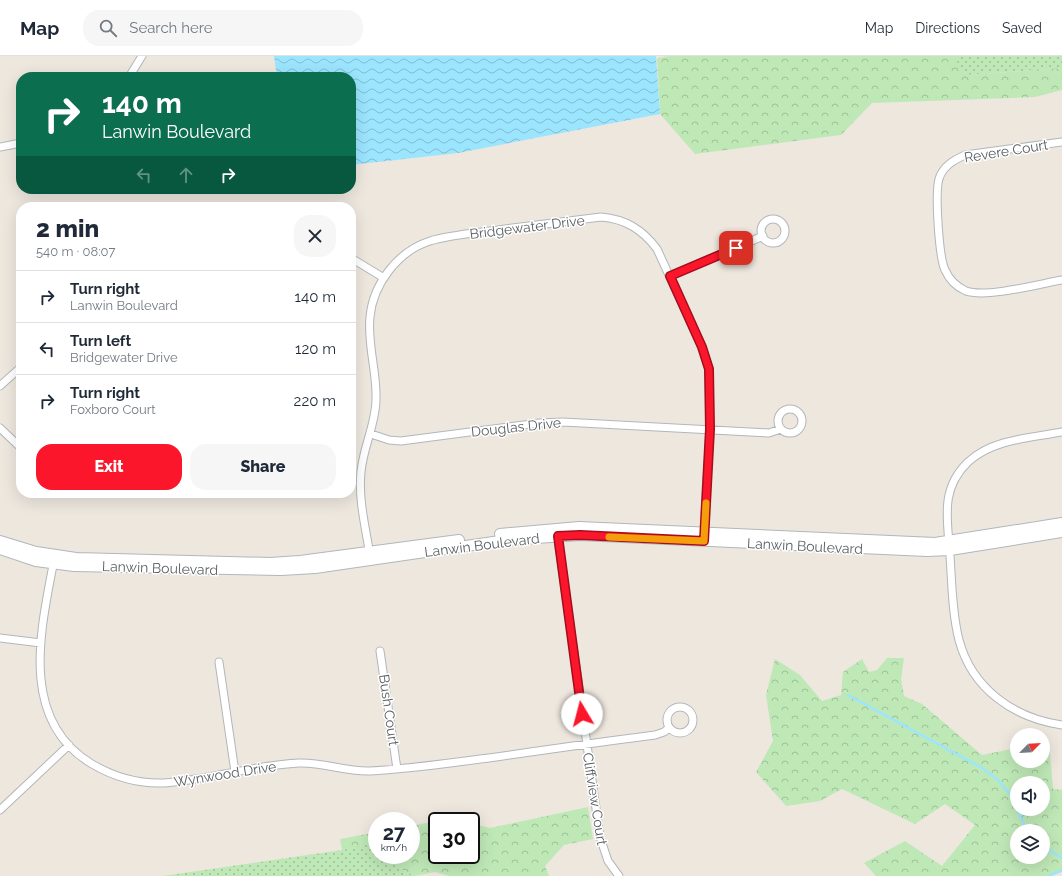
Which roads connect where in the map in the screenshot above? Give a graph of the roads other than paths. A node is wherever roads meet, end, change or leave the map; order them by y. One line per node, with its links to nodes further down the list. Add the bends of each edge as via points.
1 (142, 56): 2 (street)
2 (132, 72)
3 (1062, 142): 10 (street, Revere Court, via 960,157 943,170 937,190 942,262 949,278 956,285 964,290 982,294)
4 (16, 144): 5 (street)
5 (0, 147)
6 (763, 236): 8 (street)
7 (356, 261): 9 (street)
8 (670, 276): 9 (street, Bridgewater Drive, via 657,249 641,231 621,220 601,218 436,239 403,256); 14 (street, Bridgewater Drive, via 706,356 710,382)
9 (384, 278): 17 (street, Bridgewater Drive, via 372,303 370,317 376,384)
10 (1062, 280)
11 (16, 372): 12 (street)
12 (0, 386)
13 (0, 428): 18 (street)
14 (710, 429): 15 (street, Douglas Drive, via 768,433); 17 (street, Douglas Drive, via 563,422 401,441); 22 (street, Bridgewater Drive)
15 (781, 429)
16 (1062, 432): 24 (street, via 1000,444 978,454 967,463 952,484 948,497 946,517)
17 (371, 434): 26 (street, Bridgewater Drive, via 363,456 360,487)
18 (16, 443)
19 (1062, 523): 24 (street, Lanwin Boulevard)
20 (557, 532): 22 (street, Lanwin Boulevard, via 580,535); 26 (street, Lanwin Boulevard); 34 (street, Cliffview Court)
21 (1062, 532): 24 (street, Lanwin Boulevard)
22 (704, 537): 24 (street, Lanwin Boulevard, via 895,551)
23 (0, 541): 27 (street, Lanwin Boulevard)
24 (950, 546): 32 (street, via 956,627 972,671 1006,706 1034,719)
25 (0, 549): 27 (street, Lanwin Boulevard, via 22,557)
26 (370, 556): 27 (street, Lanwin Boulevard, via 315,568 265,571)
27 (54, 560): 29 (street, Wynwood Drive)
28 (0, 638): 29 (street)
29 (40, 643): 35 (street, Wynwood Drive, via 39,677 42,692 53,723)
30 (380, 651): 36 (street, Bush Court)
31 (219, 662): 37 (street)
32 (1062, 725)
33 (669, 728): 34 (street, Wynwood Drive, via 655,735)
34 (586, 744): 36 (street, Wynwood Drive); 39 (street, Cliffview Court, via 601,844 608,861)
35 (69, 745): 37 (street, Wynwood Drive, via 102,770 134,781 166,783); 38 (street)
36 (397, 769): 37 (street, Wynwood Drive, via 367,771 306,762)
37 (235, 772)
38 (0, 810)
39 (619, 876)

